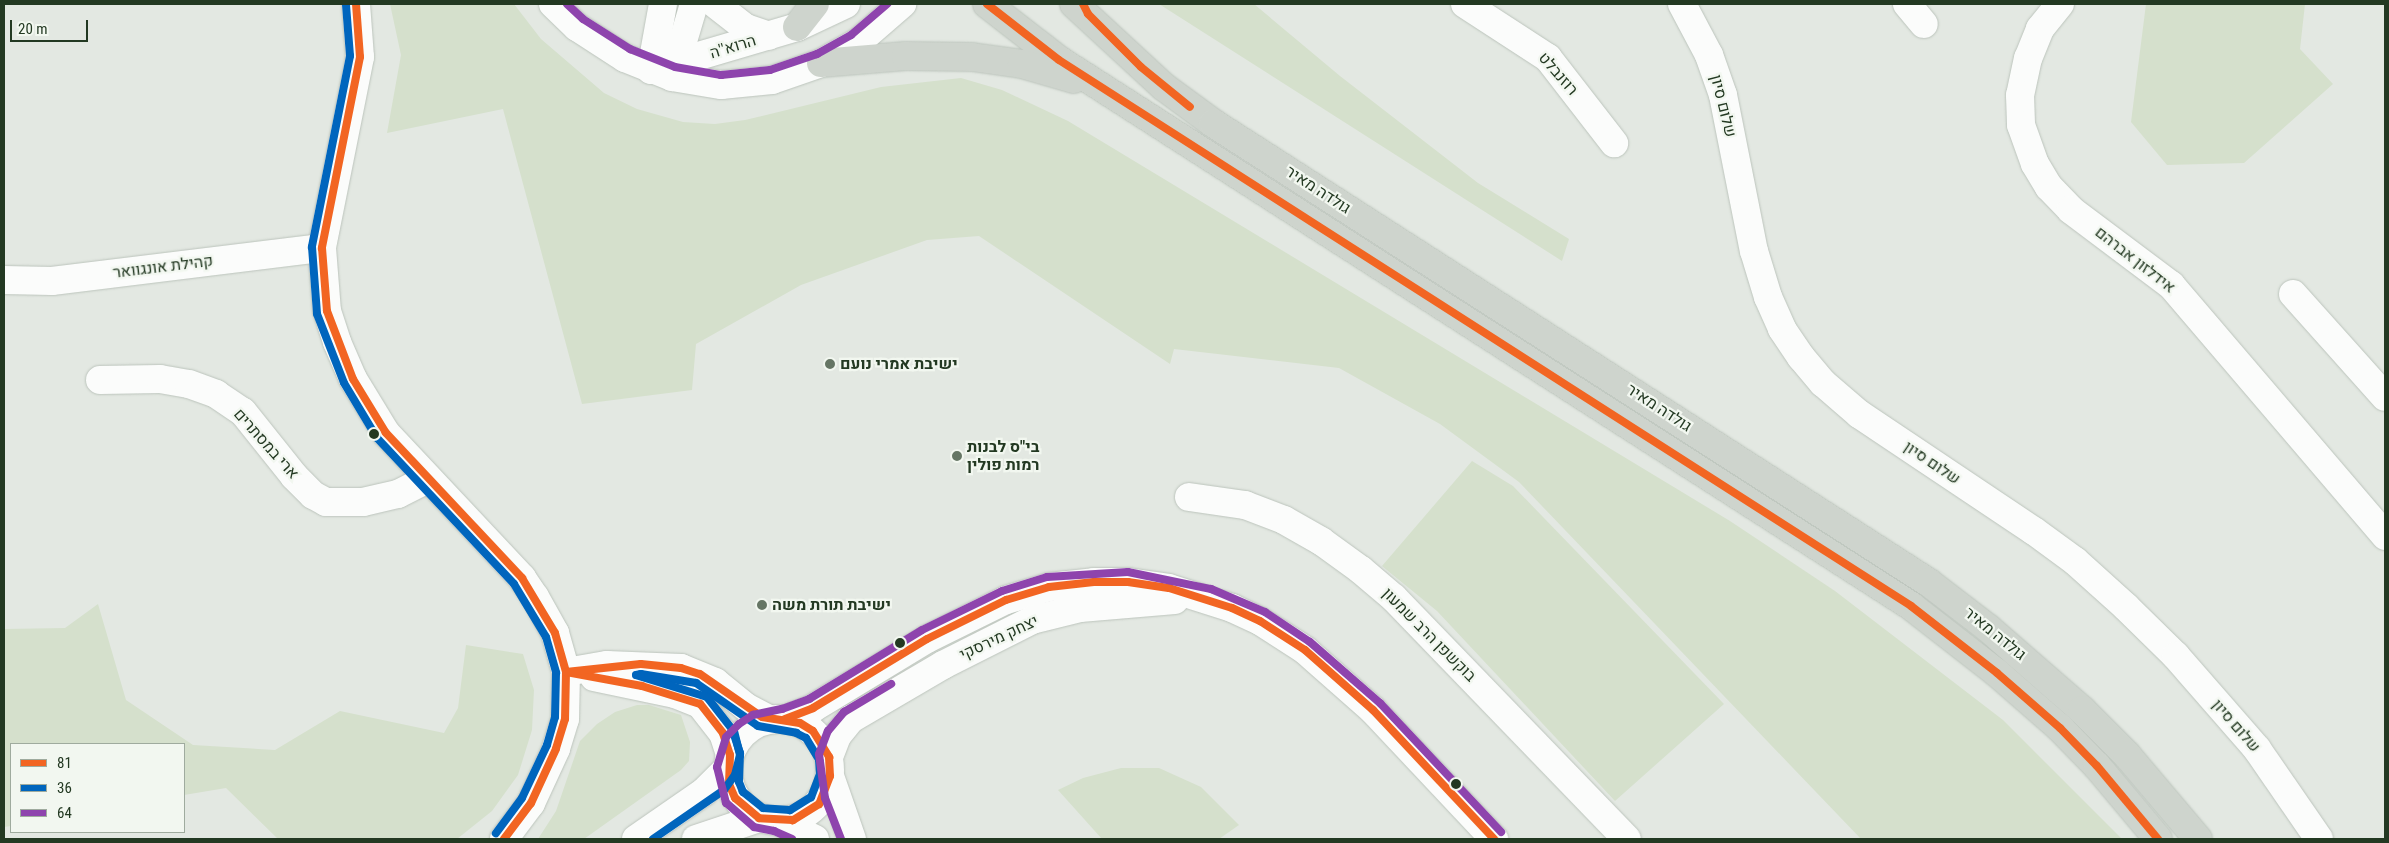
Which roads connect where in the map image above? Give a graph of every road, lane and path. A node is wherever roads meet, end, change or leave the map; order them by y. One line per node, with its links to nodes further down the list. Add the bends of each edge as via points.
1 (356, 4): 20 (street, via 360,57)
2 (553, 4): 17 (street, via 602,46)
3 (663, 4): 17 (street)
4 (694, 4): 17 (street)
5 (715, 4): 15 (street, via 746,28)
6 (815, 4): 14 (main road)
7 (846, 4): 14 (street, הרוא''ה)
8 (902, 4): 16 (street, הרוא''ה, via 857,43)
9 (987, 4): 18 (main road, via 1059,60)
10 (1465, 4): 19 (street, רוזנבלט, via 1548,58)
11 (1682, 4): 43 (street, שלום סיון, via 1709,56 1723,95 1754,251 1768,297 1782,329 1801,357 1823,383 1859,414 2034,531 2075,561 2126,607 2176,656 2257,749)
12 (2060, 4): 27 (street, אידלזון אברהם, via 2040,29 2028,58 2020,95 2021,125 2034,164 2049,187 2071,210 2171,285)
13 (1082, 7): 42 (main road, גולדה מאיר, via 1164,87 1213,123 1928,582 1988,628 2082,710 2132,761)
14 (798, 27): 15 (street, הרוא''ה)
15 (769, 36): 17 (street, הרוא''ה)
16 (821, 63): 17 (street, הרוא''ה, via 772,80 736,85 707,85); 18 (main road, via 906,56 972,56 1022,64)
17 (667, 70)
18 (1108, 92): 41 (main road, via 1912,606 1998,672 2060,728 2097,766)
19 (1614, 143)
20 (322, 248): 21 (street, קהילת אונגוואר, via 52,281); 25 (street, via 327,311 352,379 386,433)
21 (4, 280)
22 (2293, 294): 24 (street)
23 (100, 380): 25 (street, ארי במסתרים, via 160,379 189,384 216,394 243,412 294,476 313,495 326,502 350,504 377,500)
24 (2385, 397)
25 (426, 480): 29 (street, via 522,578 555,633)
26 (1189, 497): 40 (street, בוקשפן הרב שמעון, via 1245,506 1284,520 1321,541 1361,570 1394,598)
27 (2385, 536)
28 (1207, 598): 30 (street, via 1128,582 1049,587 976,613 813,708); 32 (street, יצחק מירסקי, via 1080,608 1032,620 943,665 851,719 837,736); 39 (street, via 1260,621 1324,665 1373,710)
29 (566, 672): 30 (street, via 607,665 681,668 715,682 746,707); 31 (street, via 690,698 717,722); 34 (street, via 565,719 556,750 531,803)
30 (777, 720): 31 (street, via 745,732); 32 (street, via 813,732)
31 (728, 762): 33 (street, via 736,798); 35 (street, via 704,792)
32 (830, 767): 33 (street, via 818,804 793,820); 38 (street)
33 (768, 820): 36 (street); 37 (street)
34 (504, 839)
35 (636, 839)
36 (696, 839)
37 (815, 839)
38 (852, 839)
39 (1494, 839)
40 (1627, 839)
41 (2158, 839)
42 (2198, 839)
43 (2320, 839)

